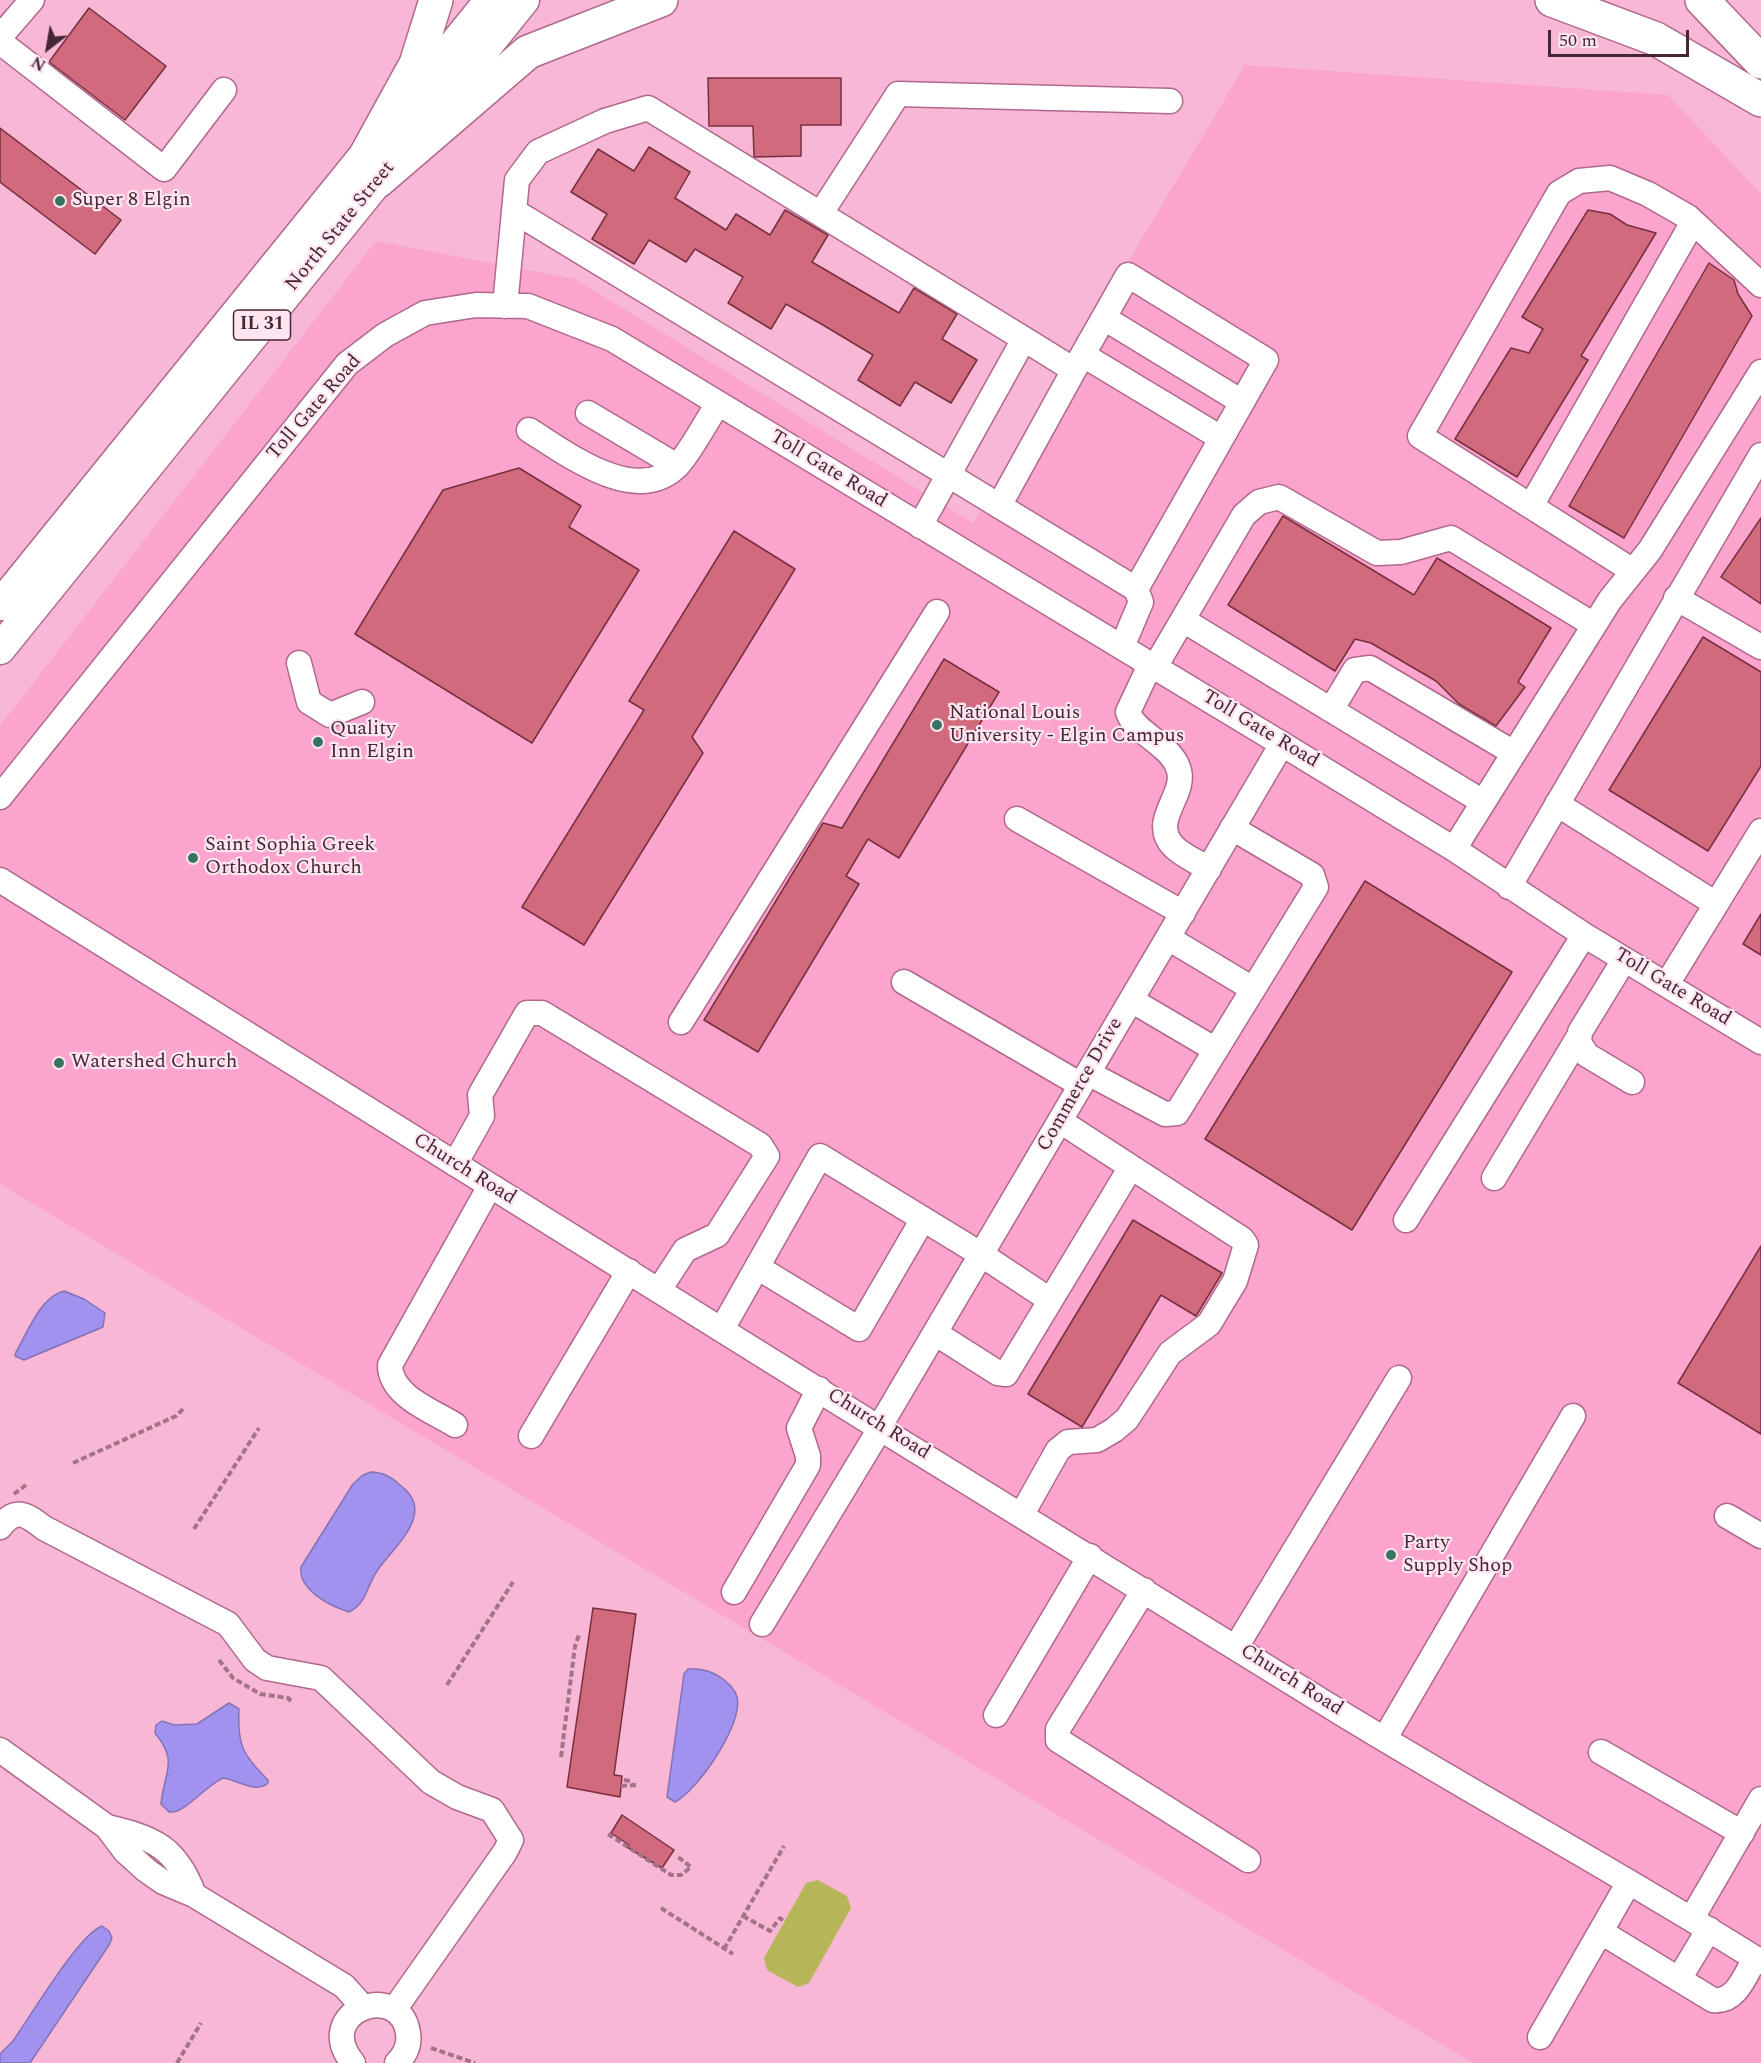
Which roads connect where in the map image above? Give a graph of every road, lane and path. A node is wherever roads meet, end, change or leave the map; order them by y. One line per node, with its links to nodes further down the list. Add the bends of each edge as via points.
1 (32, 0): 8 (street)
2 (436, 0): 14 (highway, via 416,64)
3 (490, 0): 14 (main road, North State Street / IL 31)
4 (524, 0): 14 (main road, North State Street / IL 31)
5 (661, 0): 14 (highway, via 528,52)
6 (1552, 0): 12 (highway, via 1656,39)
7 (1702, 0): 10 (highway)
8 (0, 37)
9 (0, 42): 11 (street, via 164,169)
10 (1761, 62)
11 (224, 90)
12 (1761, 100)
13 (1170, 101): 16 (street, via 898,94)
14 (372, 168): 38 (main road, North State Street / IL 31); 44 (main road, North State Street / IL 31)
15 (514, 211): 16 (street, via 517,180 538,152 606,121 648,108); 19 (street); 31 (street)
16 (821, 213): 21 (street)
17 (1693, 222): 18 (street); 33 (street); 33 (street, via 1648,194 1610,178 1579,181 1559,193 1420,436)
18 (1761, 285)
19 (504, 306): 25 (street, Toll Gate Road, via 528,306 612,339); 51 (street, Toll Gate Road, via 477,305 425,313 385,335 347,364)
20 (1104, 318): 22 (street); 24 (street); 24 (street, via 1128,275 1266,360)
21 (1024, 339): 22 (street); 31 (street)
22 (1078, 363): 28 (street); 32 (street)
23 (1761, 372): 35 (street)
24 (1242, 402): 28 (street)
25 (718, 404): 30 (street); 34 (street, Toll Gate Road)
26 (588, 413): 30 (street)
27 (529, 430): 30 (street, via 612,478 654,480)
28 (1221, 438): 36 (street)
29 (1761, 456): 37 (street)
30 (677, 466)
31 (947, 475): 32 (street); 34 (street)
32 (999, 506): 36 (street)
33 (1531, 506): 35 (street)
34 (920, 526): 42 (street, Toll Gate Road)
35 (1633, 571): 41 (street)
36 (1136, 589): 42 (street, via 1141,602)
37 (1676, 598): 43 (street); 53 (street)
38 (0, 605)
39 (937, 612): 70 (street)
40 (1183, 620): 41 (street, via 1244,515 1259,502 1279,497 1377,553 1401,552 1451,537); 46 (street); 48 (street)
41 (1594, 625): 50 (street)
42 (1122, 647): 46 (street, Toll Gate Road)
43 (1761, 647)
44 (0, 649)
45 (298, 663): 47 (street, via 309,702 330,715)
46 (1153, 666): 49 (street, Toll Gate Road); 58 (street, via 1128,712 1130,721 1166,750 1178,766 1180,784 1163,821 1166,835 1174,847)
47 (363, 702)
48 (1331, 710): 50 (street, via 1355,670 1370,668); 52 (street)
49 (1282, 744): 55 (street, Commerce Drive); 57 (street, Toll Gate Road)
50 (1514, 753): 52 (street)
51 (0, 797)
52 (1483, 802): 57 (street)
53 (1557, 804): 60 (street); 61 (street)
54 (1017, 819): 62 (street)
55 (1232, 828): 58 (street, Commerce Drive); 68 (street, via 1312,874 1316,887)
56 (1761, 831): 61 (street)
57 (1454, 849): 60 (street, Toll Gate Road)
58 (1209, 869): 62 (street, Commerce Drive)
59 (0, 880): 77 (street, Church Road)
60 (1509, 886): 63 (street, Toll Gate Road)
61 (1716, 904): 67 (street)
62 (1183, 913): 64 (street, Commerce Drive)
63 (1584, 935): 65 (street, Toll Gate Road); 82 (street)
64 (1168, 938): 68 (street); 69 (street, Commerce Drive)
65 (1624, 960): 67 (street, Toll Gate Road); 71 (street)
66 (904, 982): 74 (street)
67 (1667, 984): 72 (street, Toll Gate Road)
68 (1253, 989): 73 (street)
69 (1131, 1000): 73 (street); 74 (street, Commerce Drive)
70 (681, 1022)
71 (1578, 1038): 75 (street, via 1587,1055); 79 (street)
72 (1761, 1042)
73 (1216, 1050): 74 (street, via 1177,1113 1165,1114)
74 (1084, 1079): 76 (street, Commerce Drive)
75 (1632, 1082)
76 (1060, 1121): 78 (street); 83 (street, Commerce Drive)
77 (455, 1164): 80 (street, Church Road); 86 (street, via 482,1116 480,1095 527,1013 542,1013 760,1145 767,1156 717,1235 685,1250)
78 (1131, 1167): 87 (street); 99 (street, via 1242,1239 1245,1255 1235,1281 1209,1324 1170,1353 1127,1419 1114,1430 1097,1440 1068,1442 1058,1450)
79 (1494, 1178)
80 (490, 1186): 85 (street, Church Road); 94 (street, via 390,1365 396,1387)
81 (923, 1219): 83 (street); 84 (street, via 859,1329); 84 (street, via 819,1156)
82 (1406, 1220)
83 (982, 1255): 87 (street); 89 (street, Commerce Drive)
84 (757, 1267): 88 (street)
85 (629, 1271): 86 (street, Church Road); 97 (street)
86 (659, 1290): 88 (street, Church Road)
87 (1050, 1300): 89 (street, via 1006,1374 998,1373)
88 (722, 1329): 91 (street, Church Road)
89 (935, 1333): 95 (street, Commerce Drive)
90 (1399, 1378): 110 (street)
91 (819, 1389): 95 (street, Church Road); 107 (street, via 799,1428 808,1465)
92 (183, 1408): 98 (path, via 176,1416)
93 (1573, 1416): 113 (street)
94 (455, 1425)
95 (881, 1427): 99 (street, Church Road); 108 (street, Commerce Drive)
96 (259, 1428): 102 (path)
97 (531, 1436)
98 (73, 1463)
99 (1022, 1514): 104 (street, Church Road)
100 (1727, 1516): 103 (street)
101 (0, 1527): 136 (street, via 10,1516 31,1518 228,1624 255,1660 267,1668 321,1678 431,1782 492,1810 511,1840)
102 (194, 1529)
103 (1761, 1536)
104 (1090, 1556): 106 (street, Church Road); 112 (street)
105 (513, 1582): 111 (path)
106 (1144, 1590): 110 (street, Church Road); 124 (street, via 1059,1729 1058,1740)
107 (734, 1592)
108 (762, 1624)
109 (579, 1635): 116 (path)
110 (1236, 1647): 113 (street, Church Road)
111 (447, 1685)
112 (996, 1715)
113 (1385, 1738): 125 (street, Church Road)
114 (0, 1750): 135 (street, via 106,1827 158,1843 187,1874 194,1895 344,1986)
115 (1601, 1752): 120 (street)
116 (561, 1757)
117 (624, 1780): 118 (path, via 635,1785)
118 (621, 1786)
119 (1761, 1799): 120 (street)
120 (1742, 1833): 129 (street)
121 (608, 1834): 123 (path, via 671,1875 681,1875 691,1867)
122 (784, 1846): 127 (path)
123 (678, 1857)
124 (1248, 1860)
125 (1629, 1882): 129 (street, Church Road); 130 (street)
126 (661, 1908): 131 (path)
127 (743, 1916): 128 (path, via 770,1931 780,1918); 131 (path)
128 (784, 1921)
129 (1701, 1924): 133 (street, Church Road); 134 (street)
130 (1601, 1932): 134 (street); 138 (street)
131 (724, 1949): 132 (path)
132 (733, 1954)
133 (1758, 1960): 134 (street, via 1732,1997 1724,2001 1713,2000)
134 (1679, 1979)
135 (363, 2007): 136 (street, via 384,2006); 141 (street, via 353,2013 342,2032 342,2044)
136 (394, 2010): 142 (street, via 407,2026 409,2037)
137 (201, 2023): 140 (path)
138 (1540, 2037)
139 (431, 2048): 143 (path)
140 (177, 2063)
141 (353, 2063)
142 (397, 2063)
143 (475, 2063)

